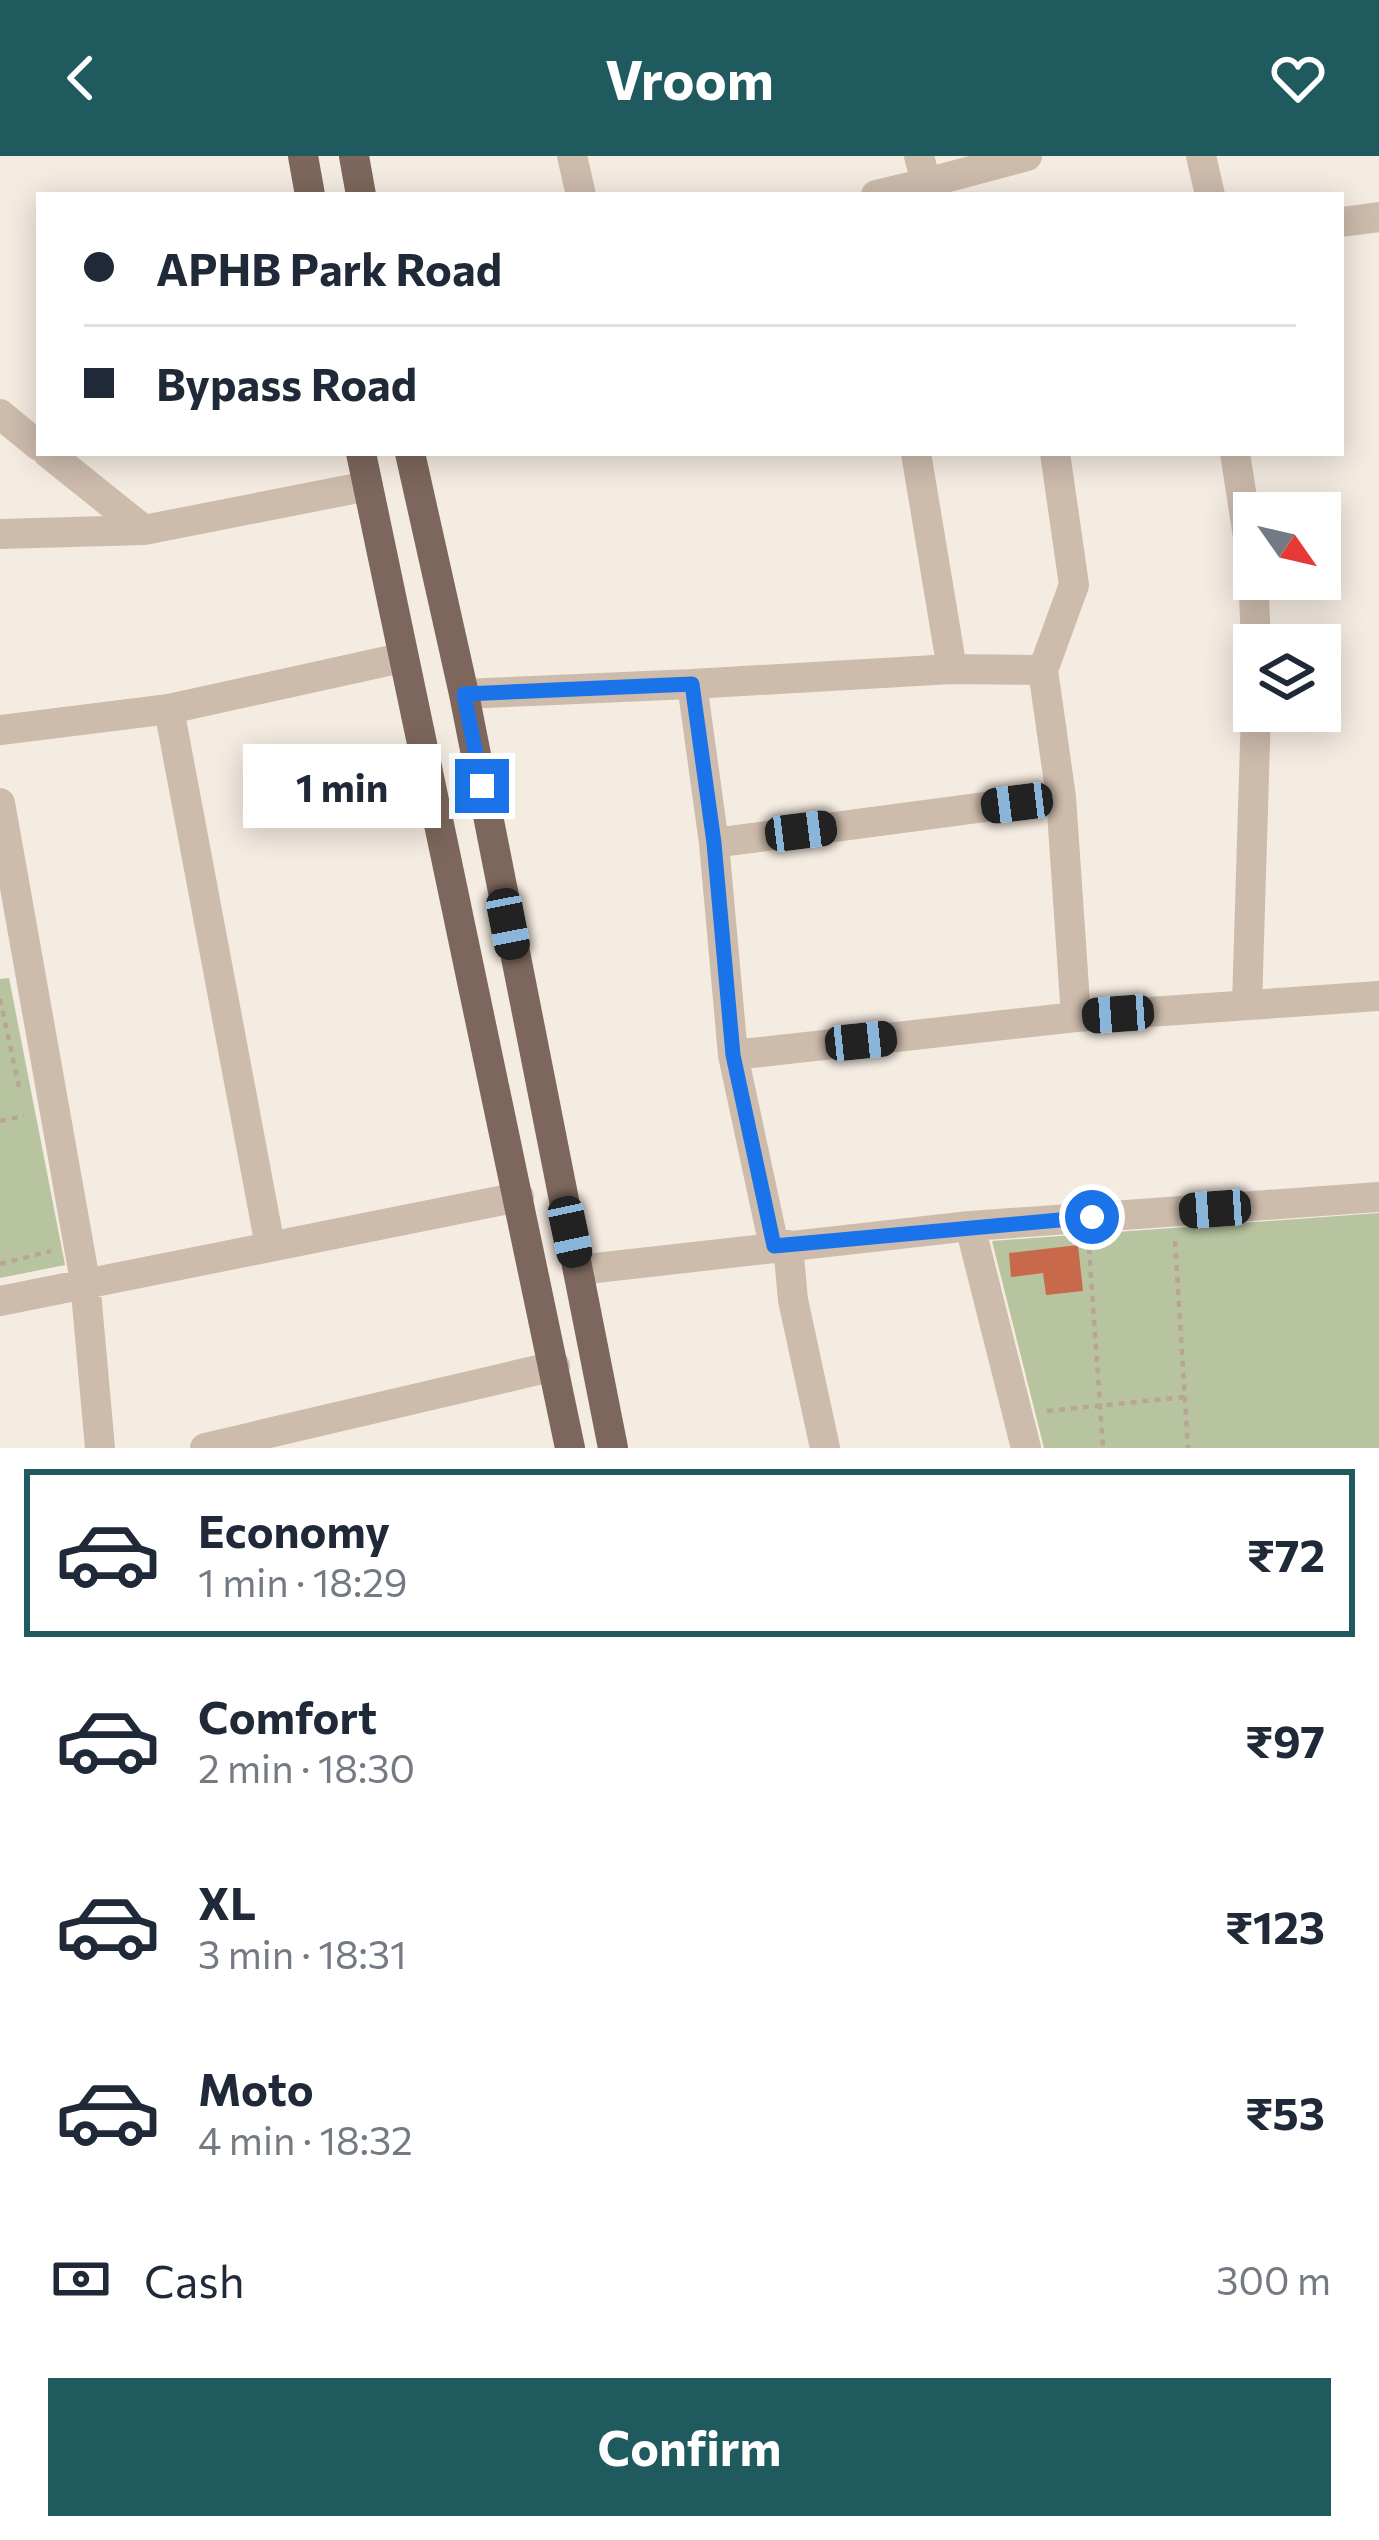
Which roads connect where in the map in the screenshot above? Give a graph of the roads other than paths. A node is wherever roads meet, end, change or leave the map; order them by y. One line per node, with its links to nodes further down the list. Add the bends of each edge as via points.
1 (302, 156): 7 (main road)
2 (354, 156): 8 (main road)
3 (572, 156): 9 (street)
4 (1027, 156): 6 (street)
5 (1201, 156): 11 (street)
6 (924, 178): 10 (street)
7 (309, 192)
8 (360, 192)
9 (580, 192)
10 (884, 192)
11 (1209, 192)
12 (1379, 217): 13 (street)
13 (1344, 222)
14 (0, 414): 15 (street)
15 (36, 444)
16 (52, 456): 23 (street)
17 (363, 456): 22 (main road)
18 (411, 456): 30 (main road)
19 (916, 456): 27 (street)
20 (1055, 456): 28 (street, via 1075,585)
21 (1235, 456): 25 (street)
22 (368, 486): 23 (street); 26 (main road)
23 (144, 530): 24 (street)
24 (0, 534)
25 (1255, 624)
26 (401, 658): 31 (street); 42 (main road)
27 (952, 669): 28 (street); 29 (street)
28 (1043, 670): 34 (street)
29 (692, 684): 30 (street); 36 (street)
30 (464, 694): 47 (main road)
31 (170, 709): 32 (street); 46 (street)
32 (0, 730)
33 (1255, 732): 39 (street)
34 (1060, 797): 36 (street); 40 (street)
35 (0, 803): 37 (street)
36 (714, 843): 41 (street)
37 (13, 960): 48 (street)
38 (1379, 996): 39 (street)
39 (1247, 1005): 40 (street)
40 (1076, 1017): 41 (street)
41 (733, 1055): 45 (street)
42 (519, 1196): 46 (street); 50 (main road)
43 (1379, 1197): 44 (street, via 1175,1225)
44 (970, 1226): 45 (street); 56 (street)
45 (781, 1245): 47 (street); 55 (street)
46 (270, 1246): 48 (street)
47 (578, 1270): 54 (main road)
48 (85, 1281): 49 (street); 51 (street)
49 (0, 1301)
50 (555, 1366): 52 (street); 53 (main road)
51 (100, 1448)
52 (205, 1448)
53 (570, 1448)
54 (614, 1448)
55 (825, 1448)
56 (1026, 1448)

